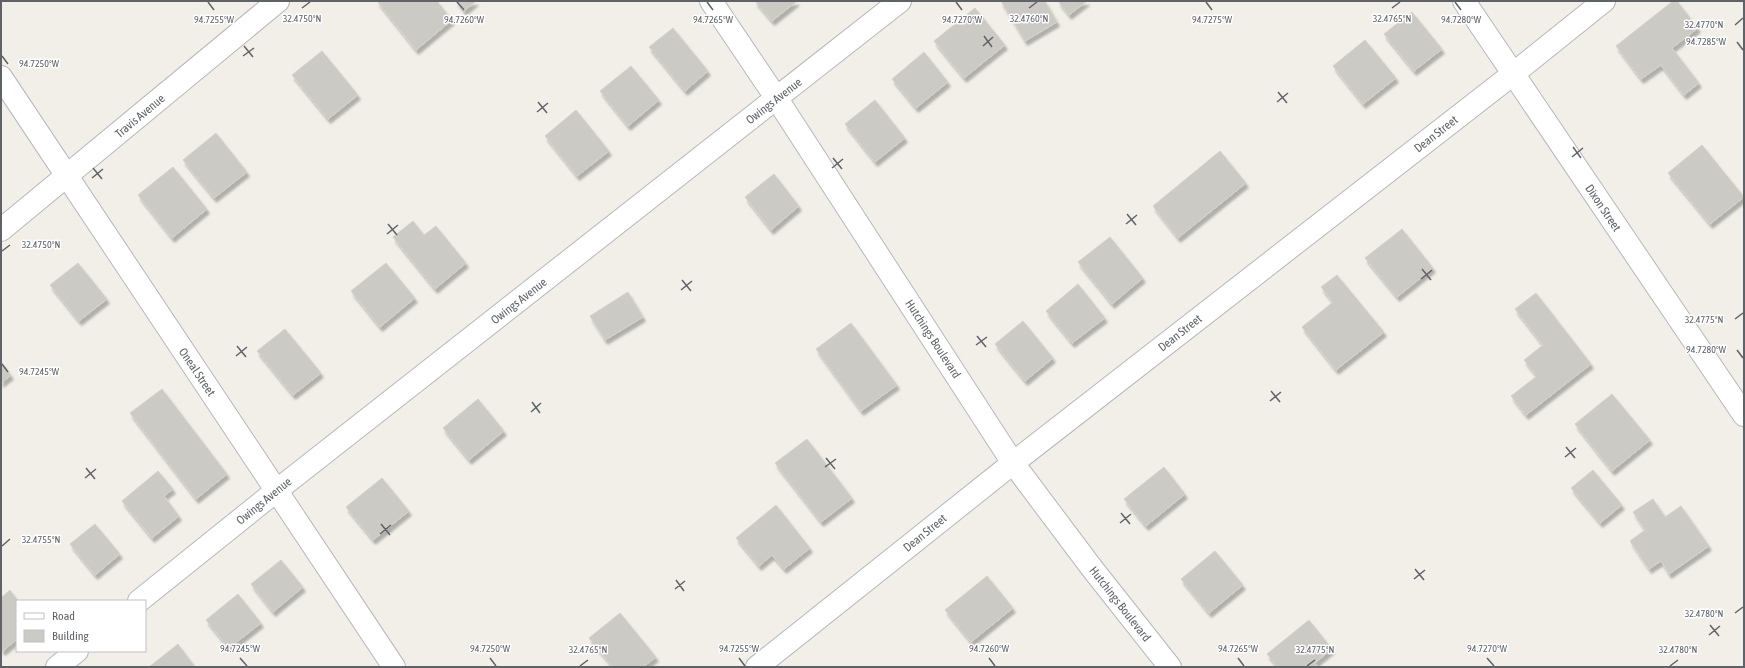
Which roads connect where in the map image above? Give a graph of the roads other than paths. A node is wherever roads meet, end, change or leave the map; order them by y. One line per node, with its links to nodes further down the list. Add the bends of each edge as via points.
1 (278, 1): 9 (street, Travis Avenue)
2 (711, 1): 8 (street, Hutchings Boulevard)
3 (900, 1): 8 (street, Owings Avenue)
4 (1464, 1): 6 (street, Dixon Street)
5 (1604, 1): 6 (street, Dean Street)
6 (1513, 74): 11 (street, Dixon Street); 12 (street, Dean Street)
7 (1, 77): 9 (street, Oneal Street)
8 (777, 99): 12 (street, Hutchings Boulevard); 13 (street, Owings Avenue)
9 (67, 176): 10 (street, Travis Avenue); 13 (street, Oneal Street)
10 (1, 230)
11 (1744, 415)
12 (1013, 463): 18 (street, Dean Street); 19 (street, Hutchings Boulevard)
13 (276, 491): 14 (street, Owings Avenue); 17 (street, Oneal Street)
14 (140, 600)
15 (76, 652): 16 (street)
16 (57, 667)
17 (394, 667)
18 (757, 667)
19 (1170, 667)

